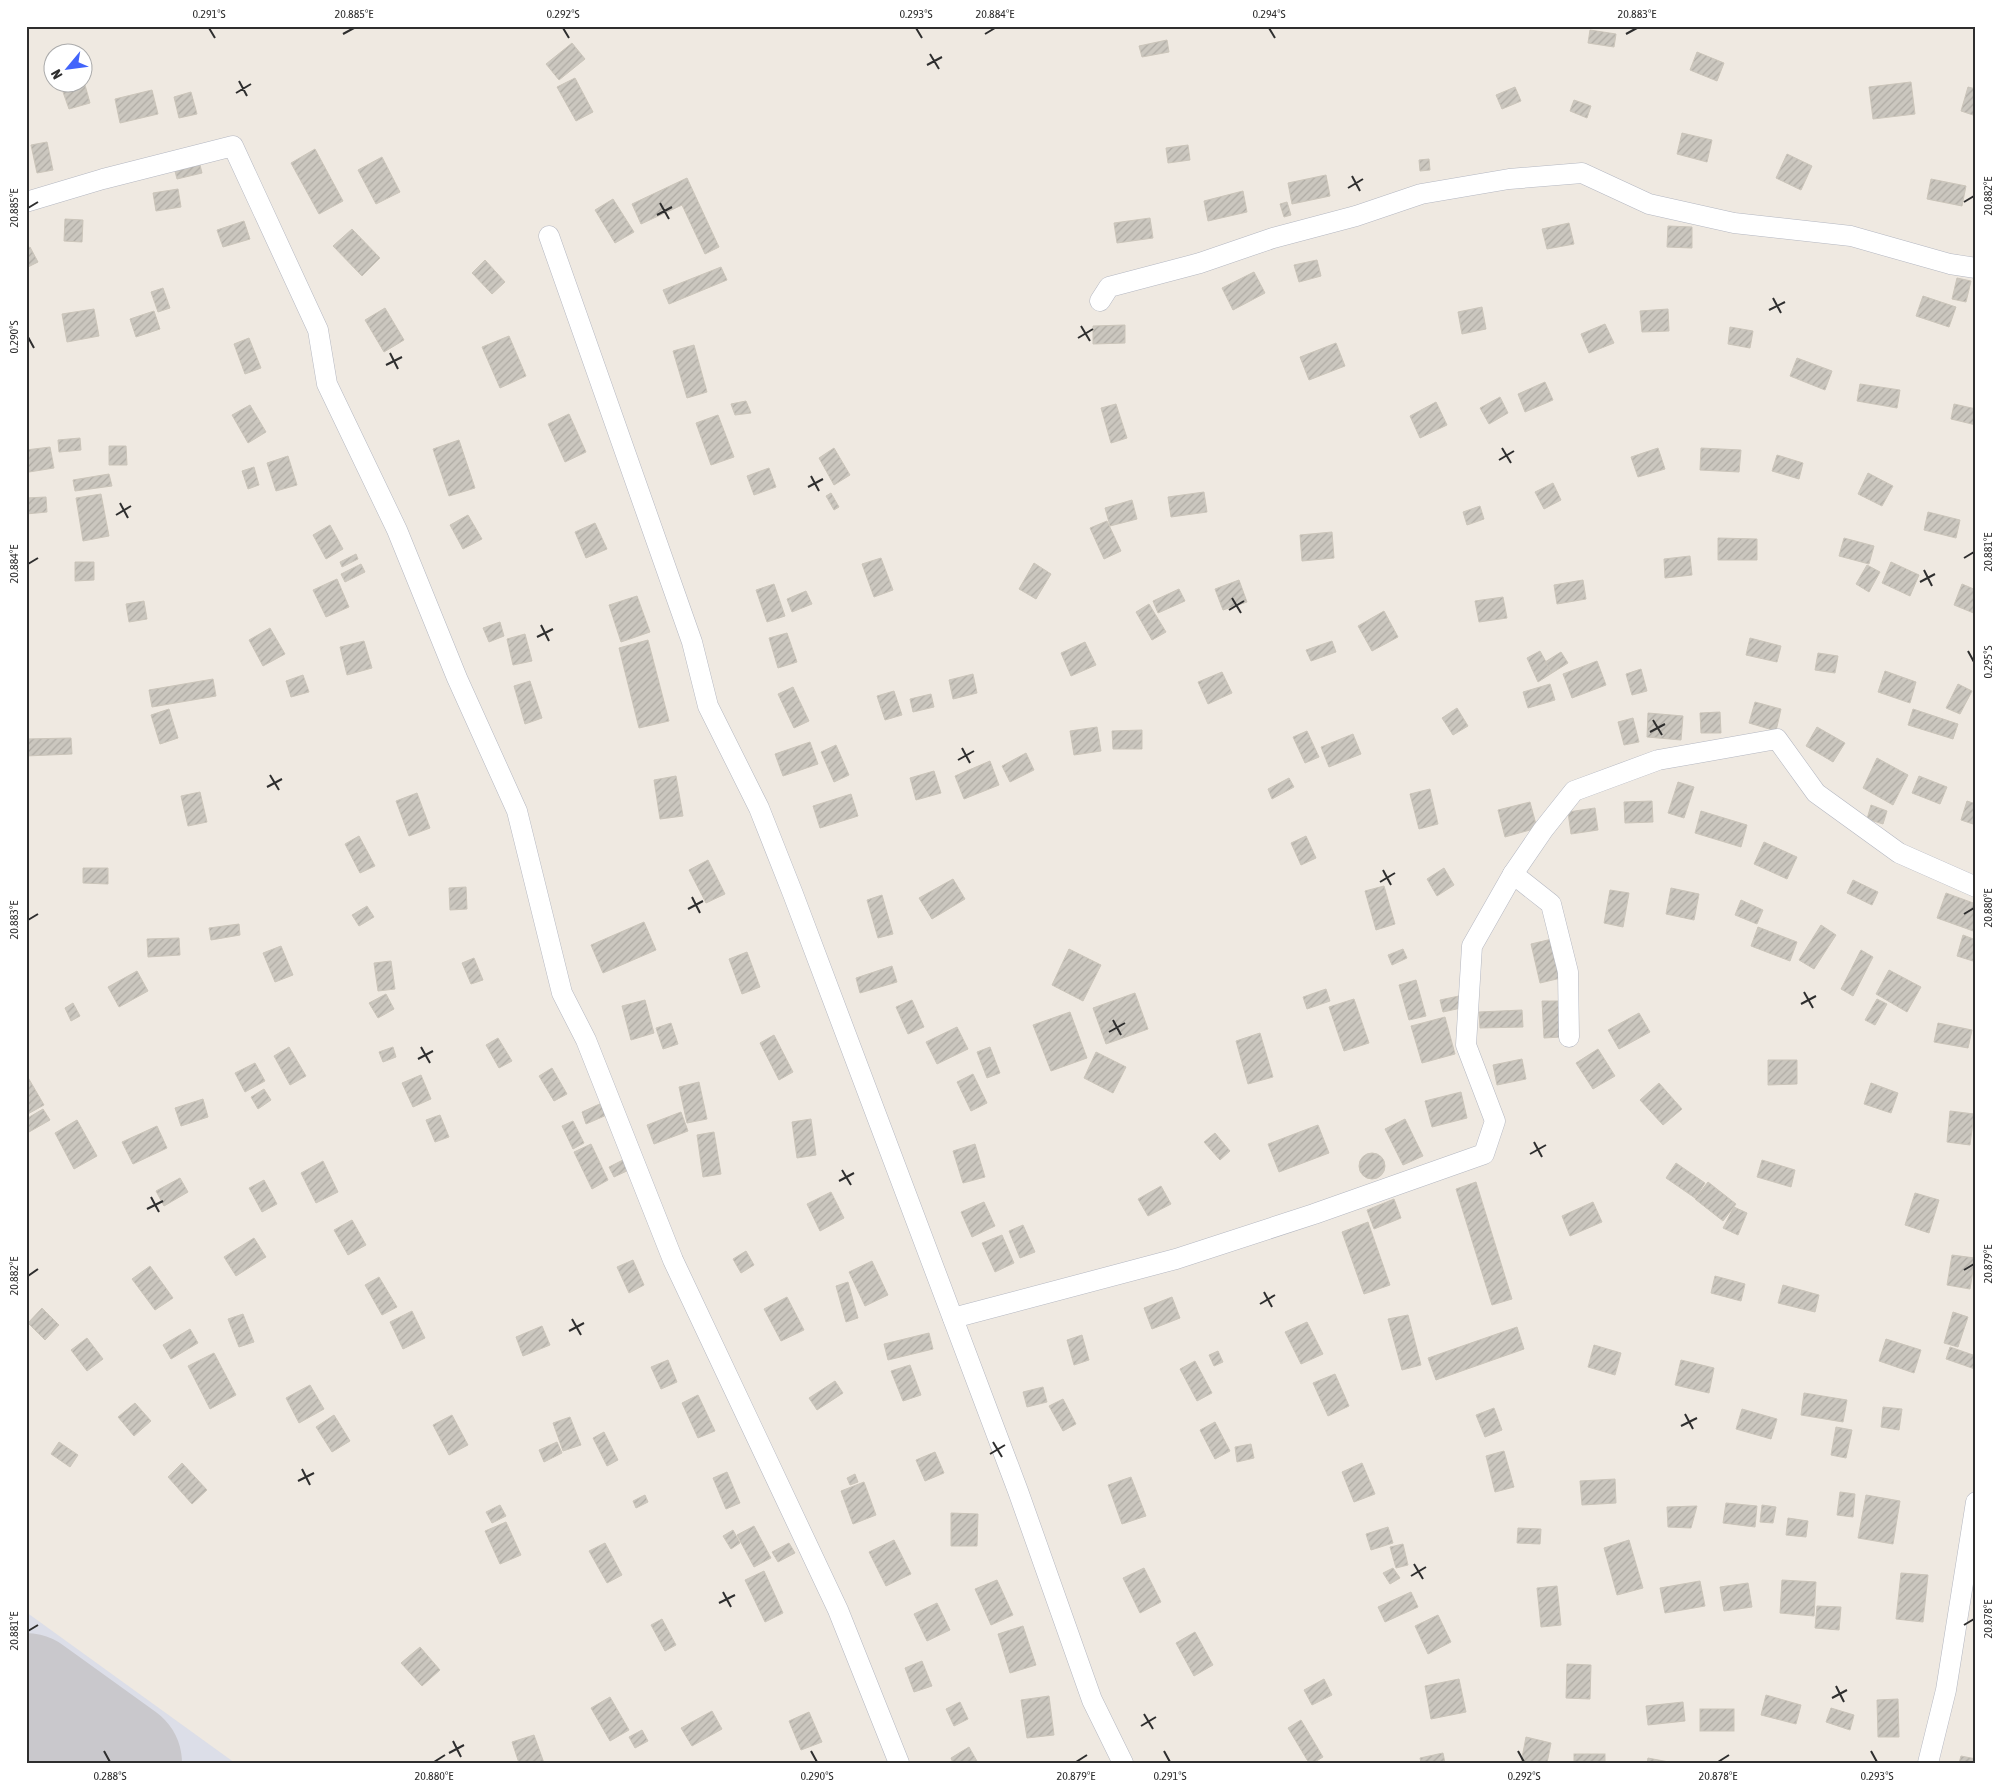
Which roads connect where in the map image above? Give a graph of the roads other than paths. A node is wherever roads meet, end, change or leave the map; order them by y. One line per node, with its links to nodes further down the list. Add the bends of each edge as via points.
1 (26, 202): 10 (street, via 233,146 318,330 327,384 397,530 517,811 562,993 586,1040 673,1260 838,1610)
2 (549, 236): 8 (street, via 692,642 708,706 759,808)
3 (1976, 268): 4 (street, via 1950,264 1851,236 1734,223 1648,204 1582,173 1509,179 1421,194 1356,216 1109,287)
4 (1100, 301)
5 (1513, 874): 6 (street, via 1574,791 1658,760 1777,739 1816,793 1899,854); 7 (street, via 1551,904 1568,972); 8 (street, via 1472,946 1466,1045 1495,1121 1484,1154 1176,1259)
6 (1976, 886)
7 (1569, 1037)
8 (953, 1318): 11 (street, via 1092,1700)
9 (1976, 1502): 12 (street, via 1946,1690)
10 (899, 1763)
11 (1123, 1763)
12 (1928, 1763)

